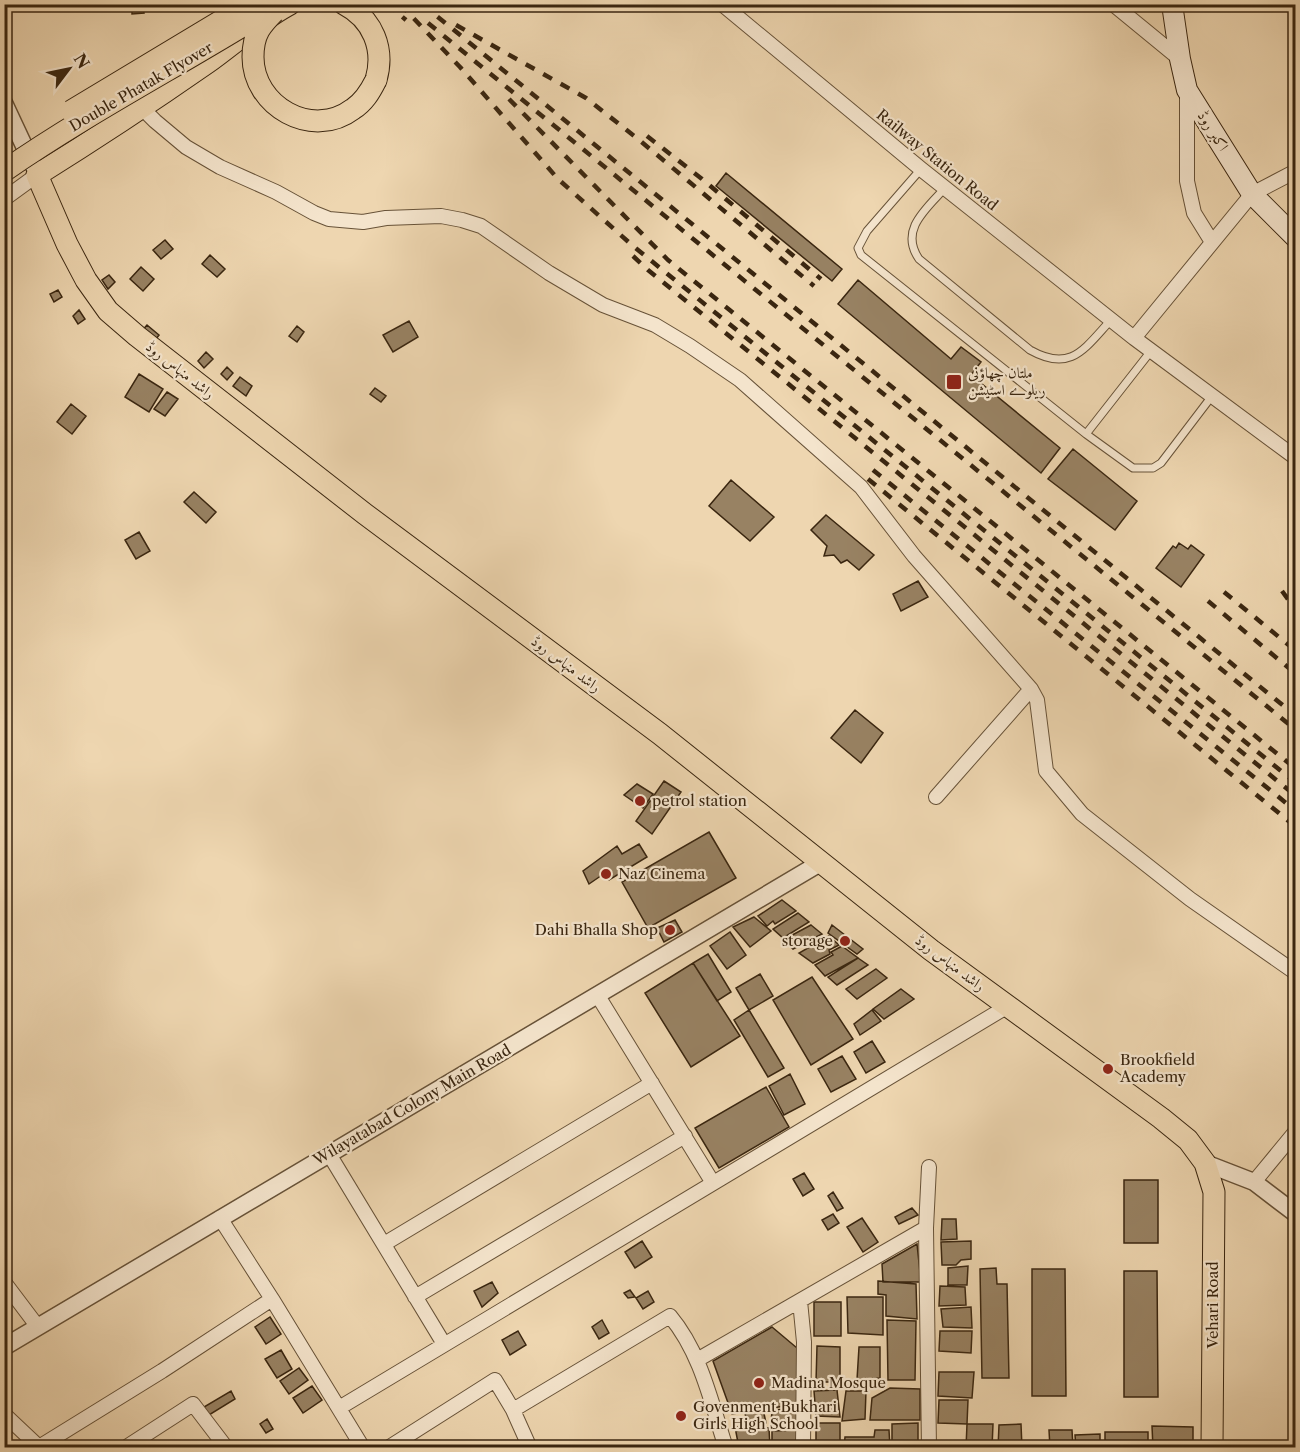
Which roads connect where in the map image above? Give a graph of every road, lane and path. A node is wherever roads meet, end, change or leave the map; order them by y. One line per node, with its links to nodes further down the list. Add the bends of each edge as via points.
1 (249, 4): 13 (main road, Double Phatak Flyover, bridge)
2 (279, 4): 4 (main road, bridge, via 258,31 254,50 256,78 277,106 303,119 323,120 355,108 376,80 380,60 377,41 362,17); 15 (main road, Double Phatak Flyover, bridge)
3 (290, 4): 11 (main road)
4 (344, 4)
5 (722, 4): 14 (street, Railway Station Road)
6 (1113, 4): 8 (street)
7 (1172, 4): 8 (main road, اکبر روڈ)
8 (1180, 59): 9 (main road, اکبر روڈ)
9 (1187, 90): 19 (main road, اکبر روڈ); 22 (street, via 1187,181 1194,213)
10 (4, 103): 12 (street, راشد منہاس روڈ)
11 (141, 107): 17 (main road); 29 (street, via 186,147 315,213 329,219 363,222 441,216 481,226 603,305 655,325 690,346 740,380 861,488)
12 (9, 131): 17 (street, راشد منہاس روڈ)
13 (4, 153)
14 (921, 170): 18 (street, Railway Station Road); 27 (lane, via 861,239 861,255)
15 (4, 171)
16 (1296, 171): 19 (street)
17 (37, 175): 20 (street); 31 (main road, راشد منہاس روڈ, via 86,280 108,311 365,514 660,734)
18 (945, 188): 23 (street, Railway Station Road); 23 (lane, via 912,230 913,250 1030,350 1044,358 1072,358)
19 (1252, 194): 21 (main road, اکبر روڈ); 22 (street)
20 (4, 199)
21 (1296, 238)
22 (1212, 242): 24 (street)
23 (1111, 320): 24 (street, Railway Station Road)
24 (1134, 338): 25 (street, Railway Station Road)
25 (1151, 351): 26 (street, Railway Station Road); 27 (lane)
26 (1212, 396): 27 (lane, via 1168,455 1153,468 1133,468); 28 (street, Railway Station Road)
27 (1086, 434)
28 (1296, 458)
29 (1031, 689): 30 (street); 32 (street, via 1037,700 1046,771 1082,814 1190,899)
30 (936, 797)
31 (820, 863): 33 (street, Wilayatabad Colony Main Road); 34 (main road, راشد منہاس روڈ)
32 (1296, 974)
33 (598, 996): 35 (street); 38 (street, Wilayatabad Colony Main Road)
34 (1008, 1006): 39 (main road, راشد منہاس روڈ, via 1161,1118 1188,1140); 42 (street)
35 (652, 1083): 37 (street); 46 (street)
36 (1296, 1131): 41 (street)
37 (684, 1136): 42 (street); 48 (street)
38 (329, 1154): 44 (street, Wilayatabad Colony Main Road); 46 (street)
39 (1205, 1163): 41 (street); 67 (main road, Vehari Road, via 1214,1192)
40 (928, 1167): 45 (street)
41 (1254, 1182): 43 (street)
42 (713, 1183): 52 (street)
43 (1296, 1214)
44 (220, 1218): 49 (street); 51 (street, Wilayatabad Colony Main Road)
45 (926, 1228): 50 (street); 66 (street)
46 (384, 1244): 48 (street)
47 (4, 1282): 51 (street)
48 (415, 1297): 52 (street)
49 (272, 1299): 55 (street); 58 (street)
50 (800, 1300): 54 (street); 65 (street, via 804,1342)
51 (38, 1327): 53 (street, Wilayatabad Colony Main Road)
52 (444, 1344): 55 (street)
53 (4, 1347)
54 (698, 1360): 56 (street, via 682,1329 670,1316); 64 (street)
55 (339, 1408): 61 (street)
56 (513, 1410): 62 (street, via 495,1380); 63 (street)
57 (4, 1414): 58 (street)
58 (40, 1447)
59 (125, 1448): 60 (street, via 193,1404 225,1446)
60 (231, 1448)
61 (363, 1448)
62 (388, 1448)
63 (530, 1448)
64 (726, 1448)
65 (803, 1448)
66 (929, 1448)
67 (1212, 1448)

